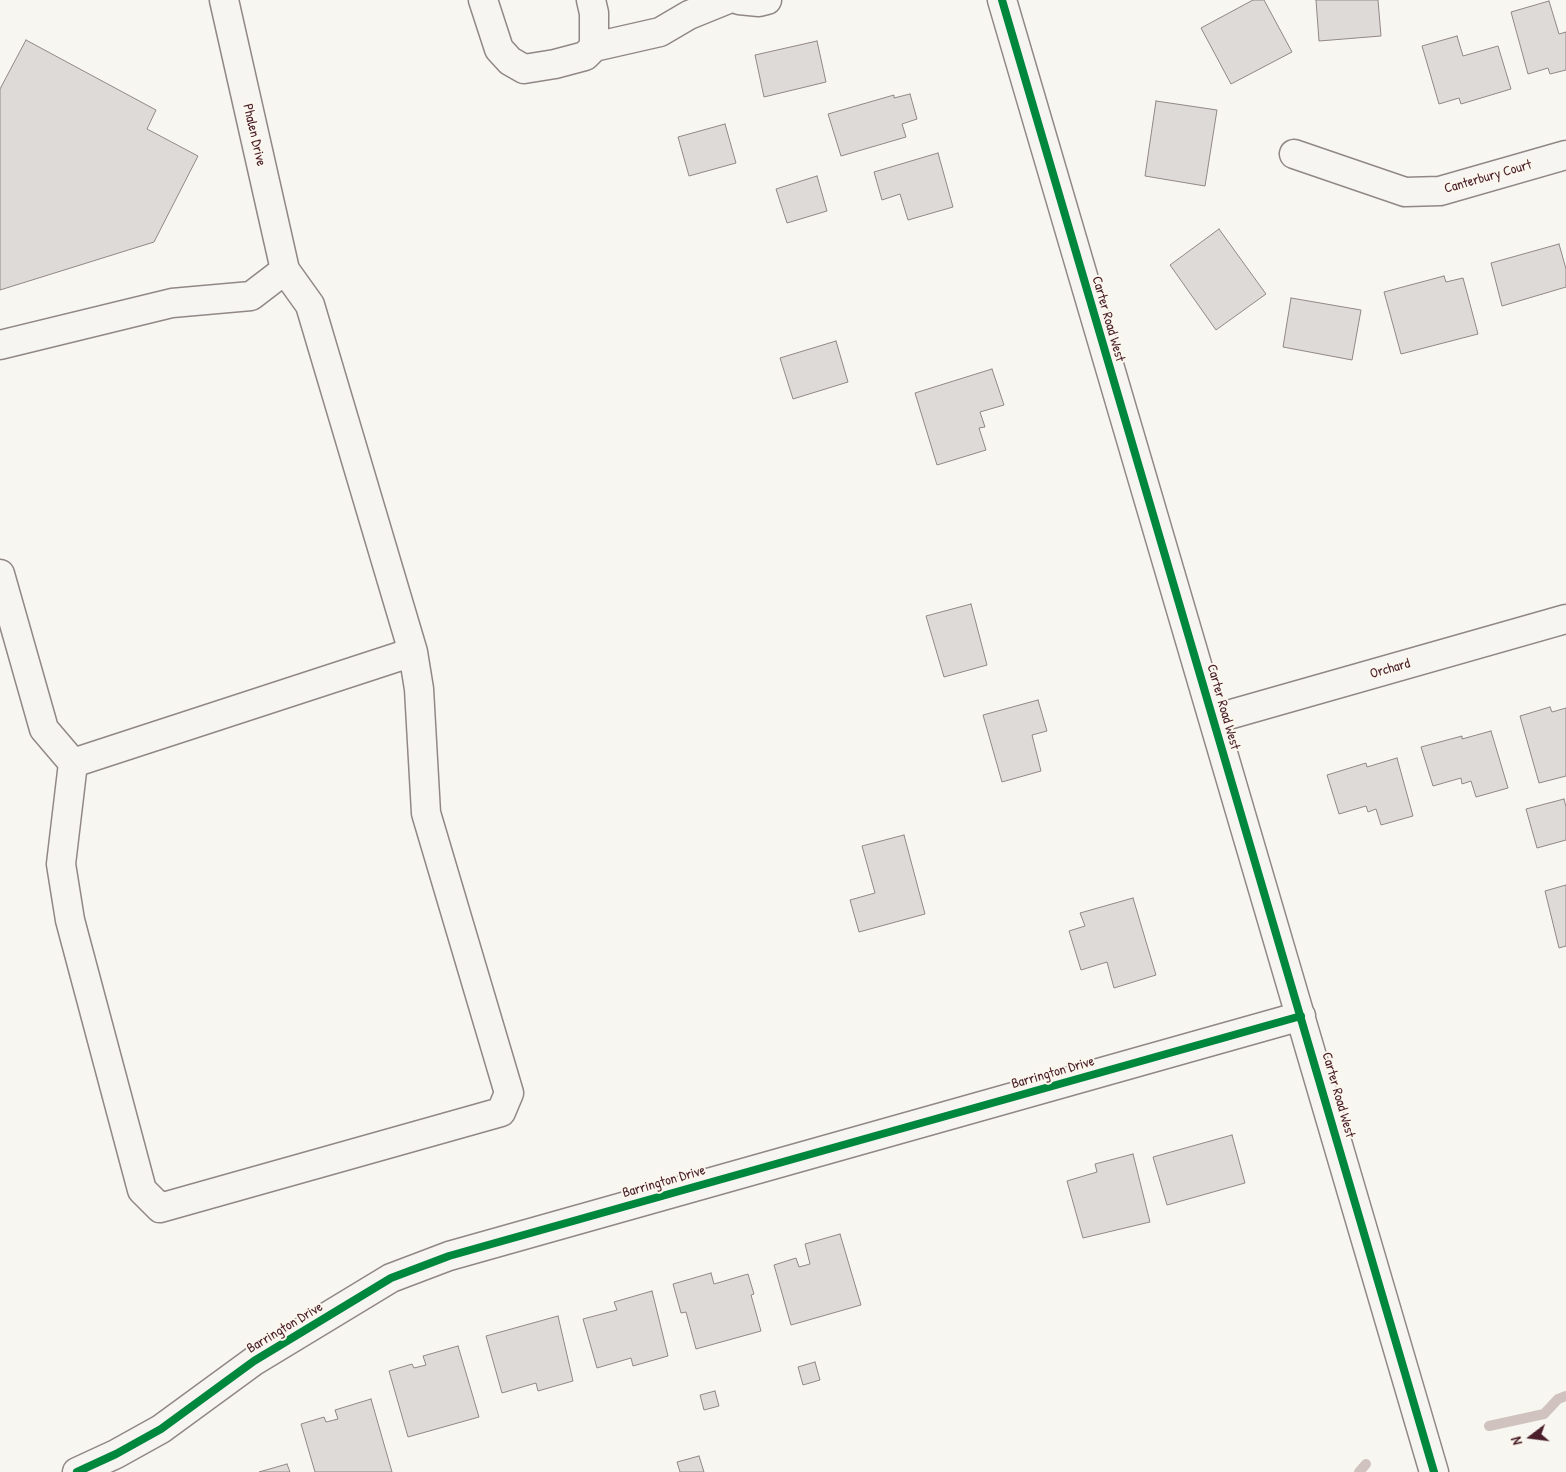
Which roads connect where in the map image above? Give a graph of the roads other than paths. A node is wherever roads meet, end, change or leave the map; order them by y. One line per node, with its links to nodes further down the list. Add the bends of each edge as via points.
1 (224, 0): 11 (street, Phalen Drive)
2 (483, 0): 8 (street, via 499,49 524,69 585,56)
3 (591, 0): 8 (street)
4 (726, 0): 8 (street, via 689,15 660,32)
5 (738, 0): 6 (street)
6 (767, 0)
7 (1002, 0): 16 (street, Carter Road West)
8 (594, 47)
9 (1294, 154): 10 (street, Canterbury Court, via 1405,192 1440,191)
10 (1566, 155)
11 (285, 270): 12 (street, via 251,296 172,303); 15 (street, via 310,305)
12 (0, 345)
13 (0, 574): 17 (street, via 44,729)
14 (1566, 619): 16 (street, Orchard)
15 (413, 652): 17 (street); 17 (street, via 419,689 426,813 509,1093 501,1112 160,1208 142,1190 70,920 61,864)
16 (1214, 720): 18 (street, Carter Road West)
17 (72, 763)
18 (1301, 1016): 19 (street, Barrington Drive, via 449,1256 391,1278 254,1361 162,1428); 20 (street, Carter Road West)
19 (77, 1472)
20 (1434, 1472)

